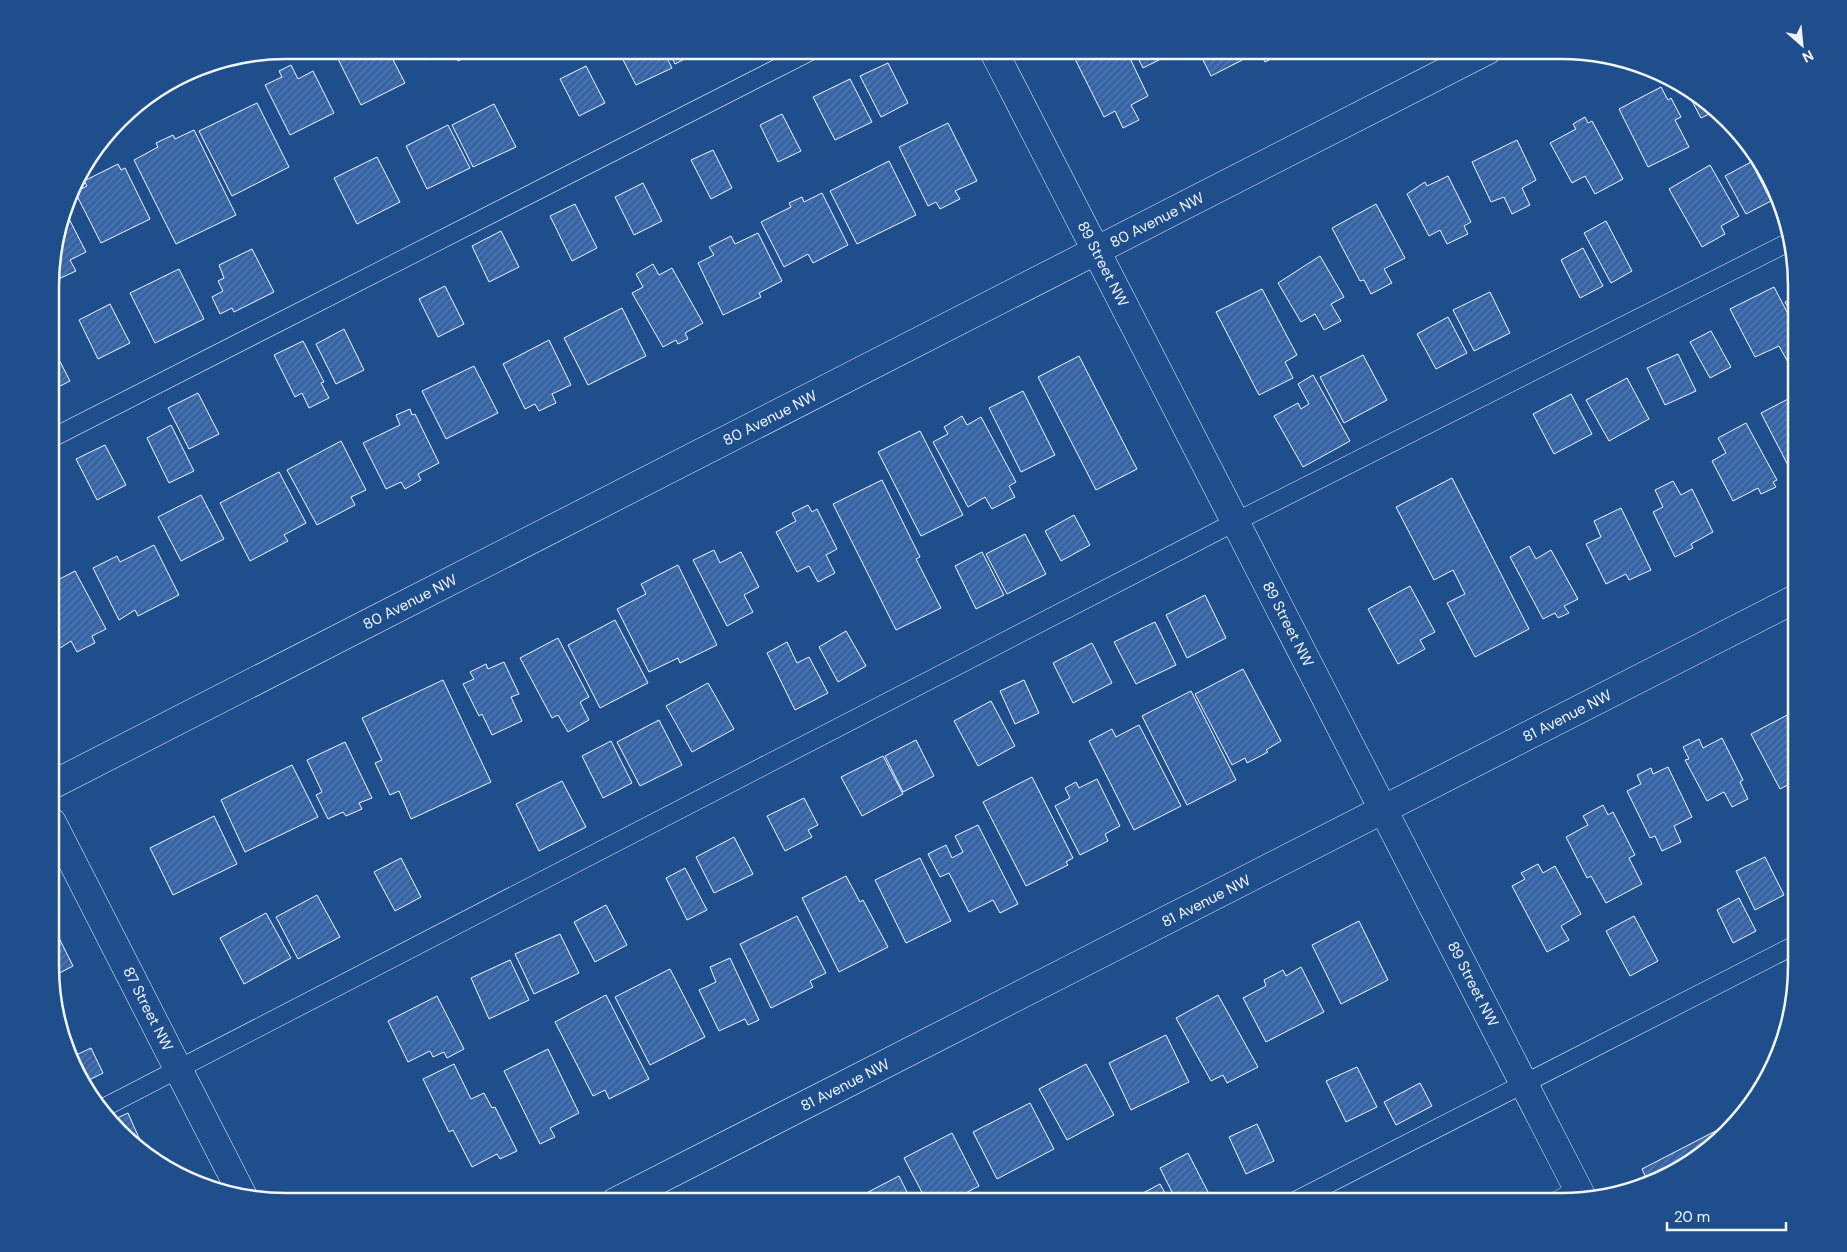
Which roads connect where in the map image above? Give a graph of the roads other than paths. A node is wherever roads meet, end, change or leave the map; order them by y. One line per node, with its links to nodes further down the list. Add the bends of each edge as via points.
1 (795, 59): 6 (lane)
2 (998, 59): 5 (street, 89 Street NW)
3 (1470, 59): 5 (street, 80 Avenue NW)
4 (1784, 244): 7 (lane)
5 (1096, 251): 7 (street, 89 Street NW); 9 (street, 80 Avenue NW)
6 (59, 434)
7 (1235, 522): 10 (street, 89 Street NW); 13 (lane)
8 (1788, 602): 10 (street, 81 Avenue NW)
9 (59, 781)
10 (1384, 811): 14 (street, 89 Street NW); 17 (street, 81 Avenue NW)
11 (59, 836): 13 (street, 87 Street NW)
12 (1788, 948): 14 (lane)
13 (179, 1070): 15 (lane); 16 (street, 87 Street NW)
14 (1524, 1084): 18 (lane); 19 (street, 89 Street NW)
15 (107, 1106)
16 (239, 1189)
17 (633, 1193)
18 (1311, 1193)
19 (1580, 1193)

